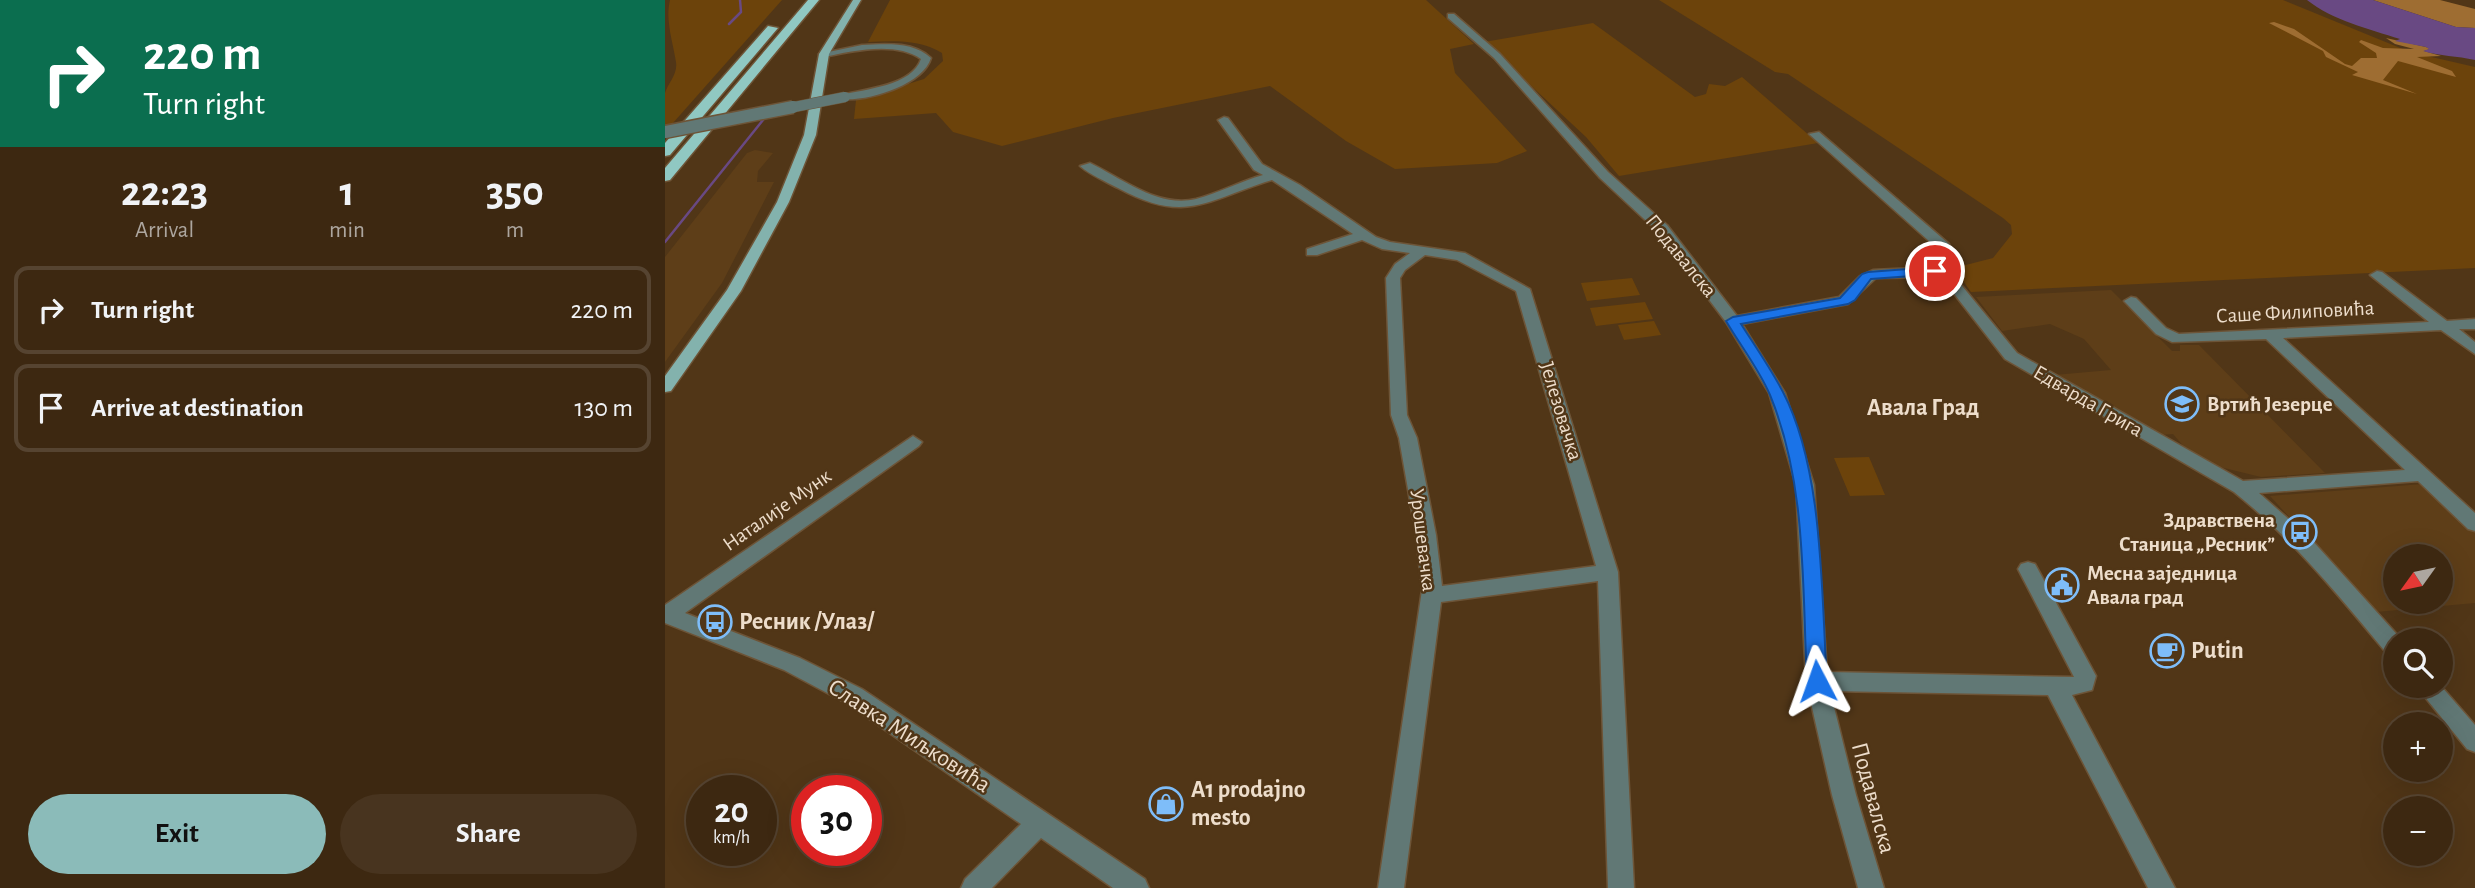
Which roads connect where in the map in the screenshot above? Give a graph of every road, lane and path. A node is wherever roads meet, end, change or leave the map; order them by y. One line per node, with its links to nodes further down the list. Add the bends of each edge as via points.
1 (814, 0): 15 (highway)
2 (857, 0): 5 (main road)
3 (1451, 16): 22 (street, Подавалска, via 1497,56 1604,174 1655,221)
4 (779, 20): 12 (highway)
5 (831, 40): 6 (street, via 845,47); 7 (main road)
6 (871, 48): 7 (street); 8 (street, via 836,60); 10 (street, bridge, via 913,50 925,56 926,64 904,81 845,97)
7 (824, 54): 8 (main road)
8 (819, 73): 27 (main road, via 807,146 783,202 734,291)
9 (1224, 120): 14 (street, Јелезовачка, via 1254,164)
10 (665, 132)
11 (1815, 134): 19 (street, via 1944,247 1949,261)
12 (665, 152)
13 (1086, 166): 14 (street, via 1141,195 1181,204 1204,201)
14 (1272, 176): 16 (street, Јелезовачка)
15 (665, 177)
16 (1363, 235): 17 (street, Јелезовачка, via 1387,246); 18 (street)
17 (1424, 250): 33 (street, Јелезовачка, via 1468,258 1523,289); 34 (street, Урошевачка, via 1394,273 1393,285 1399,415 1408,438 1426,535)
18 (1313, 252)
19 (1940, 272): 22 (street, via 1873,274 1843,301); 30 (street, Едварда Грига, via 2023,364)
20 (2377, 275): 24 (street)
21 (2131, 301): 25 (street, Саше Филиповића, via 2174,339)
22 (1733, 321): 37 (street, Подавалска, via 1777,393 1801,466)
23 (2475, 324): 24 (street, Саше Филиповића)
24 (2444, 325): 25 (street, Саше Филиповића); 26 (street)
25 (2270, 335): 29 (street)
26 (2475, 349)
27 (665, 387)
28 (913, 442): 35 (street, Наталије Мунк)
29 (2422, 475): 30 (street); 31 (street)
30 (2240, 488): 36 (street, Едварда Грига, via 2293,532)
31 (2475, 524)
32 (2028, 569): 38 (street, via 2085,676 2078,686)
33 (1608, 572): 34 (street); 45 (street, Јелезовачка)
34 (1432, 596): 44 (street, Урошевачка)
35 (666, 614): 41 (street, Славка Миљковића, via 792,664 854,696)
36 (2383, 634)
37 (1817, 681): 38 (street); 46 (street, Подавалска)
38 (2055, 686): 47 (street)
39 (2437, 698): 40 (street)
40 (2475, 741)
41 (1039, 823): 42 (street); 43 (street, Славка Миљковића)
42 (974, 888)
43 (1136, 888)
44 (1391, 888)
45 (1621, 888)
46 (1871, 888)
47 (2161, 888)

